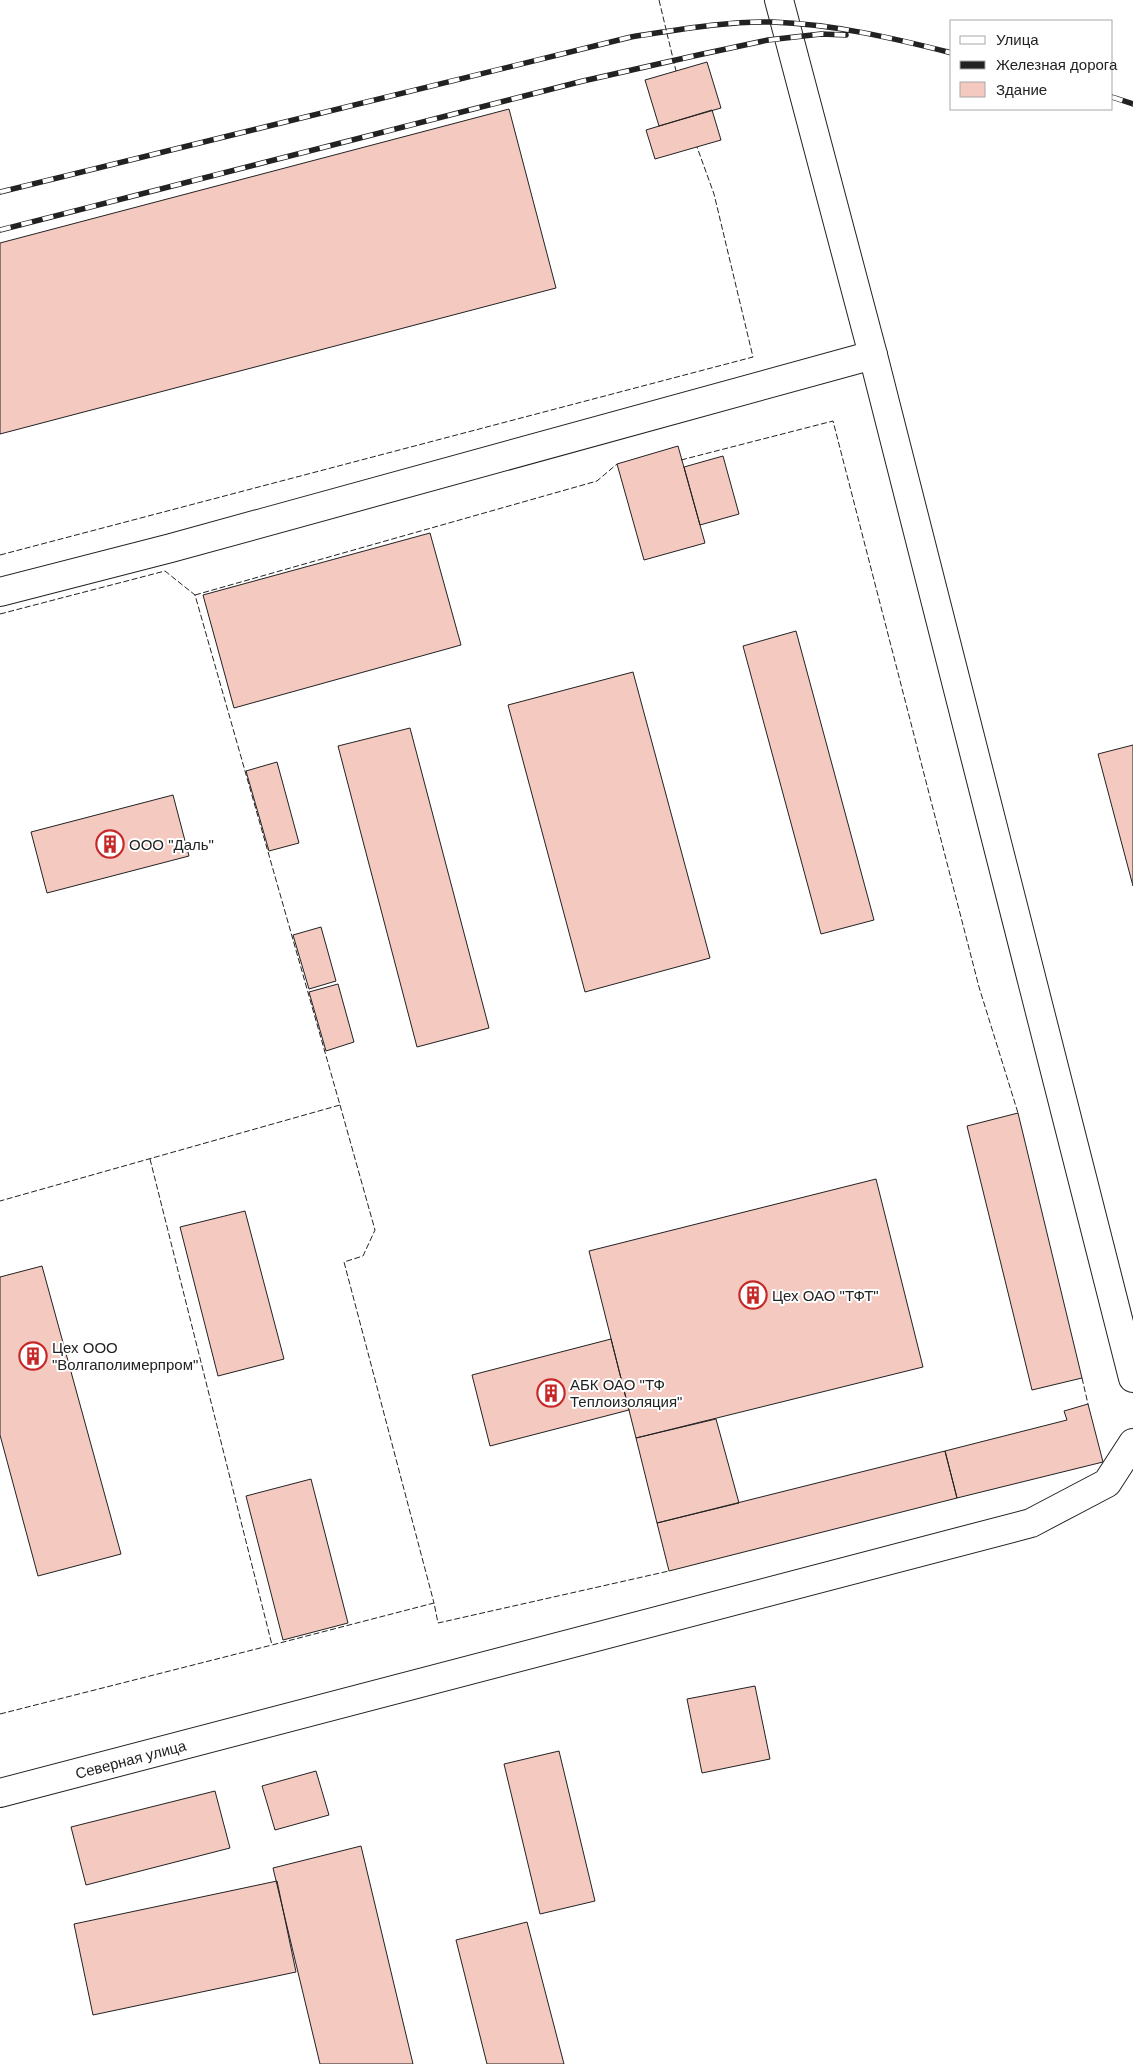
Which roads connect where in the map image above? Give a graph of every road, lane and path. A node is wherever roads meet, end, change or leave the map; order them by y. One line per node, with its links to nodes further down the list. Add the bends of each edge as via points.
1 (779, 0): 2 (street)
2 (873, 355): 3 (street); 4 (street)
3 (0, 592)
4 (1133, 1378)
5 (1133, 1443): 6 (street, Северная улица, via 1107,1484 1031,1523)
6 (0, 1793)

